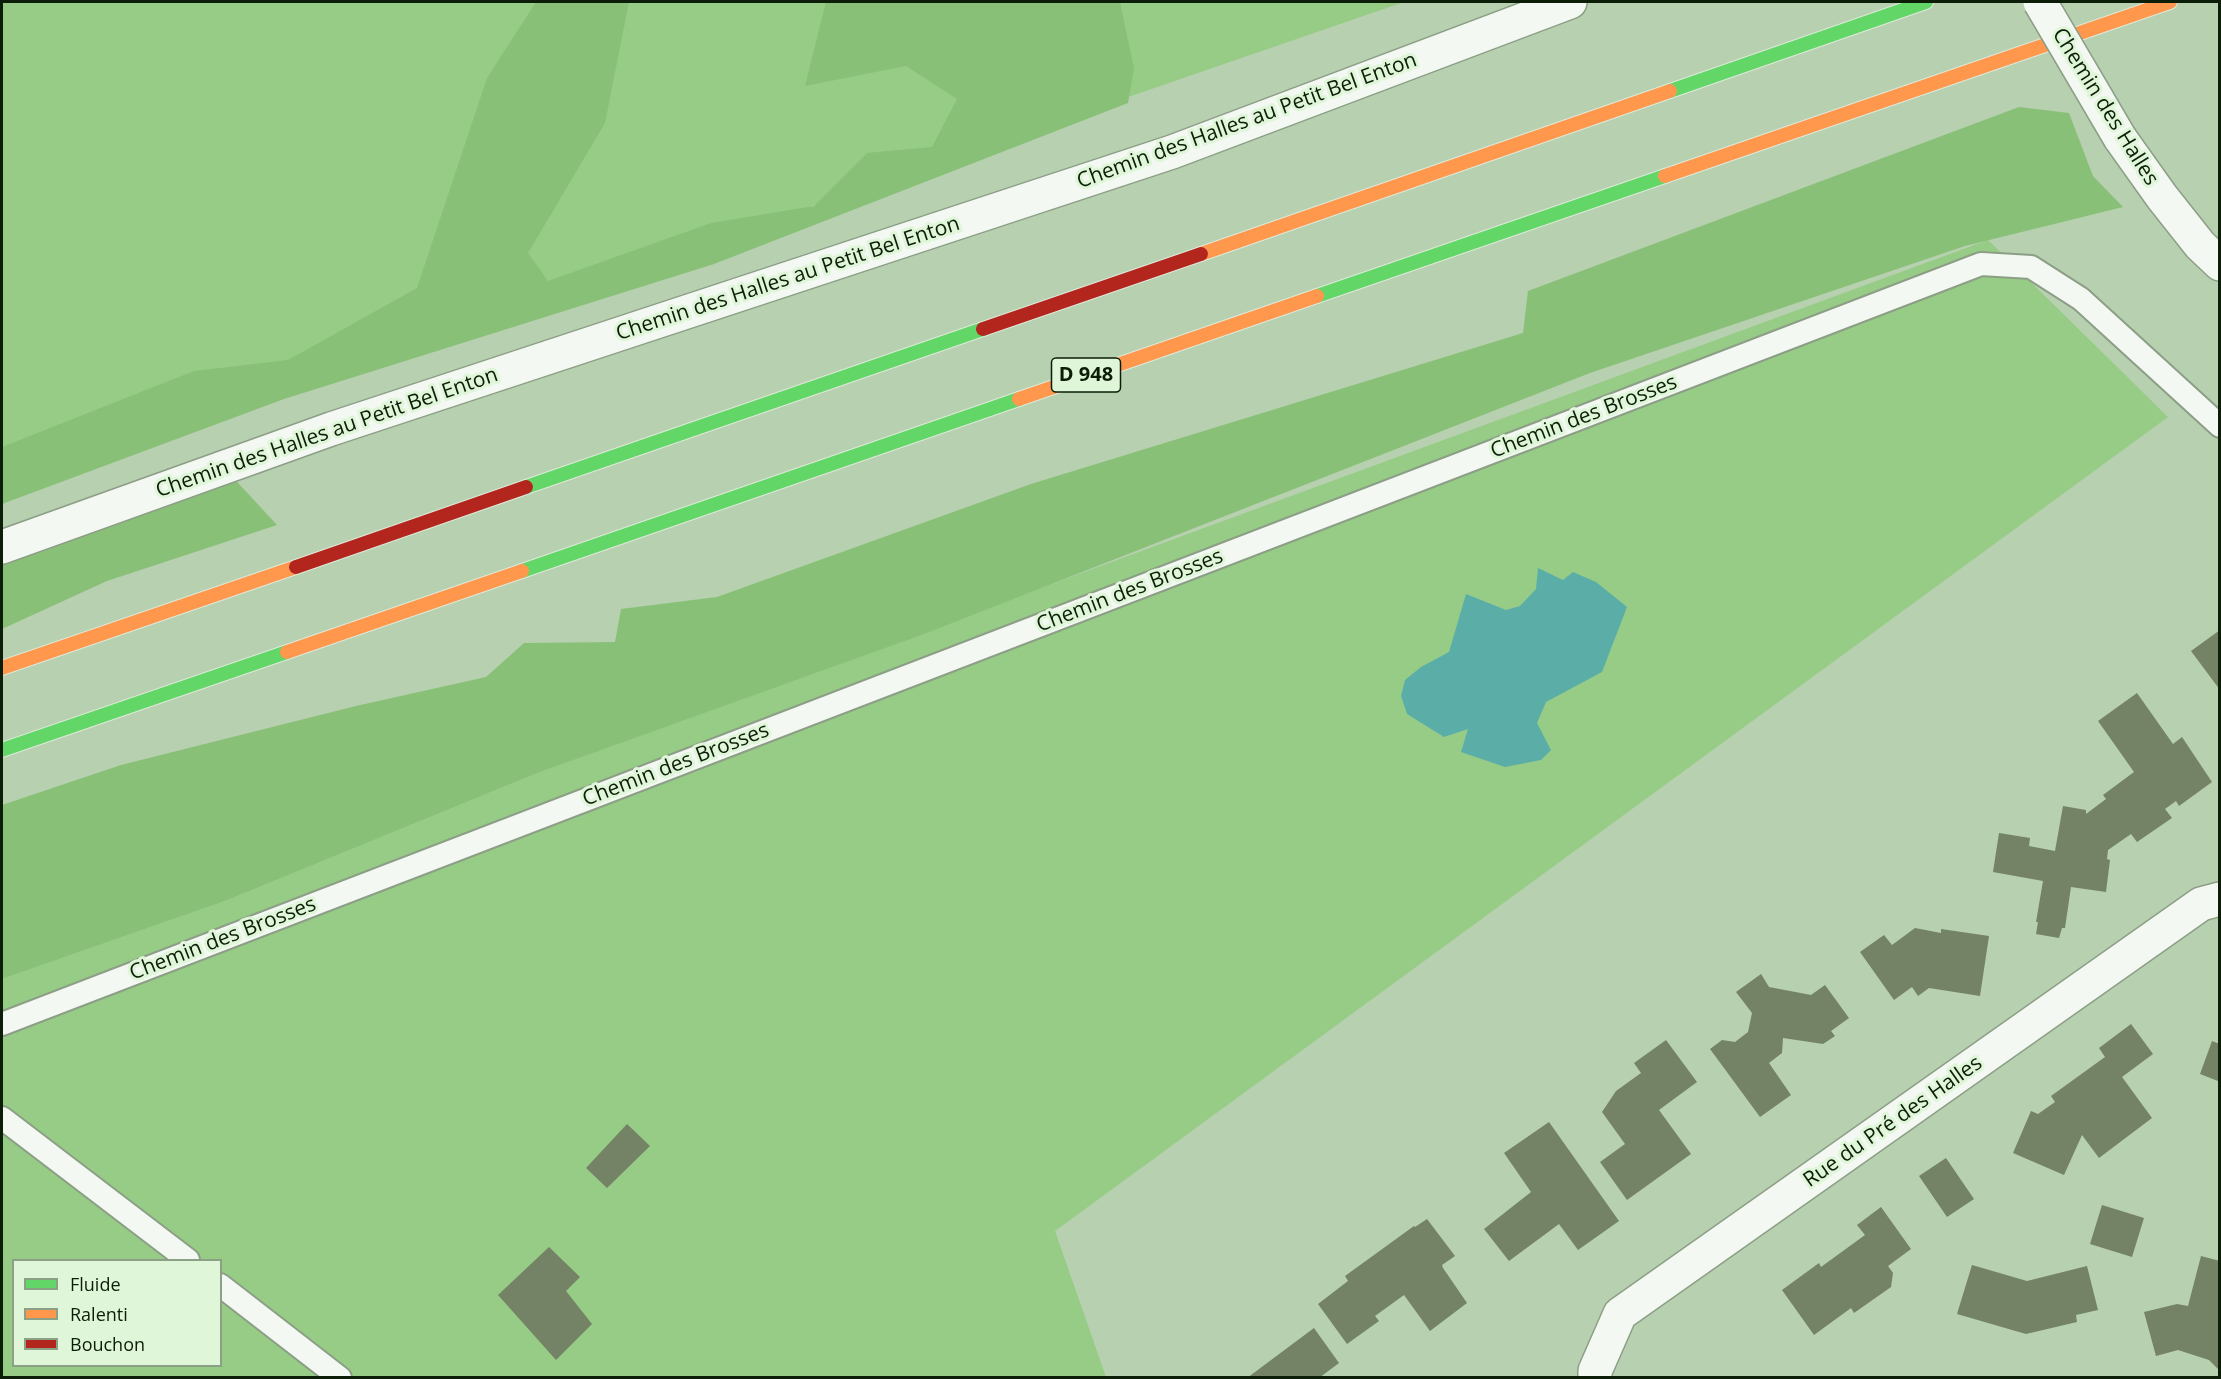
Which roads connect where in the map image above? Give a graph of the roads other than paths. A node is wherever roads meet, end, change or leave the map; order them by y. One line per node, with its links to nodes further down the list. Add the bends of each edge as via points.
1 (1570, 2): 7 (street, Chemin des Halles au Petit Bel Enton, via 1172,152 331,429)
2 (1926, 2): 8 (highway)
3 (2040, 2): 5 (street, Chemin des Halles, bridge, via 2120,138 2200,246)
4 (2170, 2): 9 (highway, D 948)
5 (2220, 264)
6 (2220, 426): 11 (lane, Chemin des Brosses, via 2081,299 2031,267 1981,264)
7 (2, 547)
8 (2, 668)
9 (2, 750)
10 (2220, 899): 15 (street, Rue du Pré des Halles, via 2201,904 1620,1314)
11 (2, 1023)
12 (2, 1118): 13 (lane)
13 (187, 1259)
14 (222, 1287): 16 (lane)
15 (1589, 1375)
16 (340, 1377)

